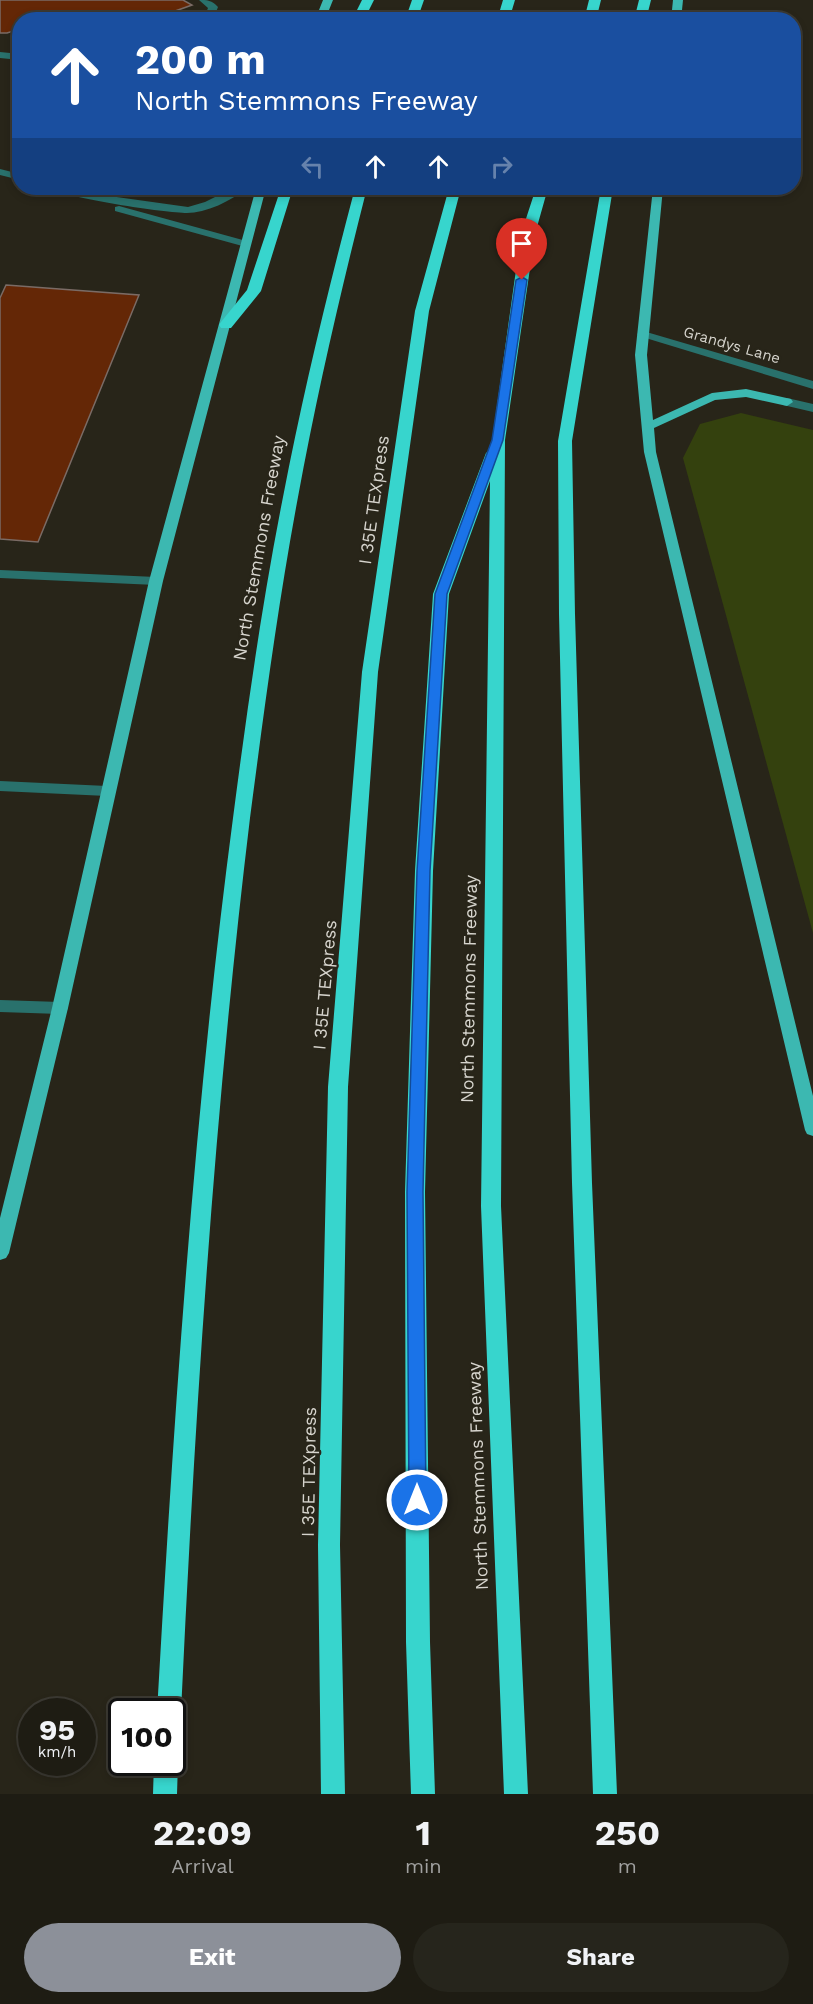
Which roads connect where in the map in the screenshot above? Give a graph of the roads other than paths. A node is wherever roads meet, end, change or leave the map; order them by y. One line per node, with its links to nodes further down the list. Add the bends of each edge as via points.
1 (204, 0): 2 (street, via 213,7)
2 (211, 12)
3 (84, 195): 12 (street)
4 (228, 195): 12 (street, via 202,208 188,210)
5 (259, 195): 13 (main road)
6 (285, 195): 14 (highway, via 254,291)
7 (359, 195): 29 (highway, North Stemmons Freeway, via 323,338 299,456 272,602 242,825 200,1222 180,1485)
8 (453, 195): 32 (highway, I 35E TEXpress, via 422,312 370,672 340,1052 329,1545)
9 (540, 195): 20 (highway, North Stemmons Freeway, via 528,234)
10 (606, 195): 35 (highway, via 565,441 582,1182)
11 (657, 195): 15 (main road)
12 (88, 196): 13 (street, via 116,208)
13 (246, 244): 14 (main road)
14 (226, 325): 22 (main road)
15 (643, 334): 16 (street, Grandys Lane); 19 (main road)
16 (813, 385)
17 (787, 402): 18 (street); 19 (main road, via 746,393 712,397)
18 (813, 408)
19 (647, 428): 27 (main road)
20 (498, 440): 33 (highway, via 441,594 423,871 415,1192); 34 (highway, North Stemmons Freeway, via 491,1206)
21 (0, 574): 22 (street)
22 (156, 581): 24 (main road)
23 (0, 786): 24 (street)
24 (107, 791): 26 (main road)
25 (0, 1006): 26 (street)
26 (60, 1008): 28 (main road)
27 (813, 1130)
28 (0, 1253)
29 (170, 1698)
30 (166, 1776): 31 (highway)
31 (165, 1794)
32 (333, 1794)
33 (423, 1794)
34 (516, 1794)
35 (605, 1794)

